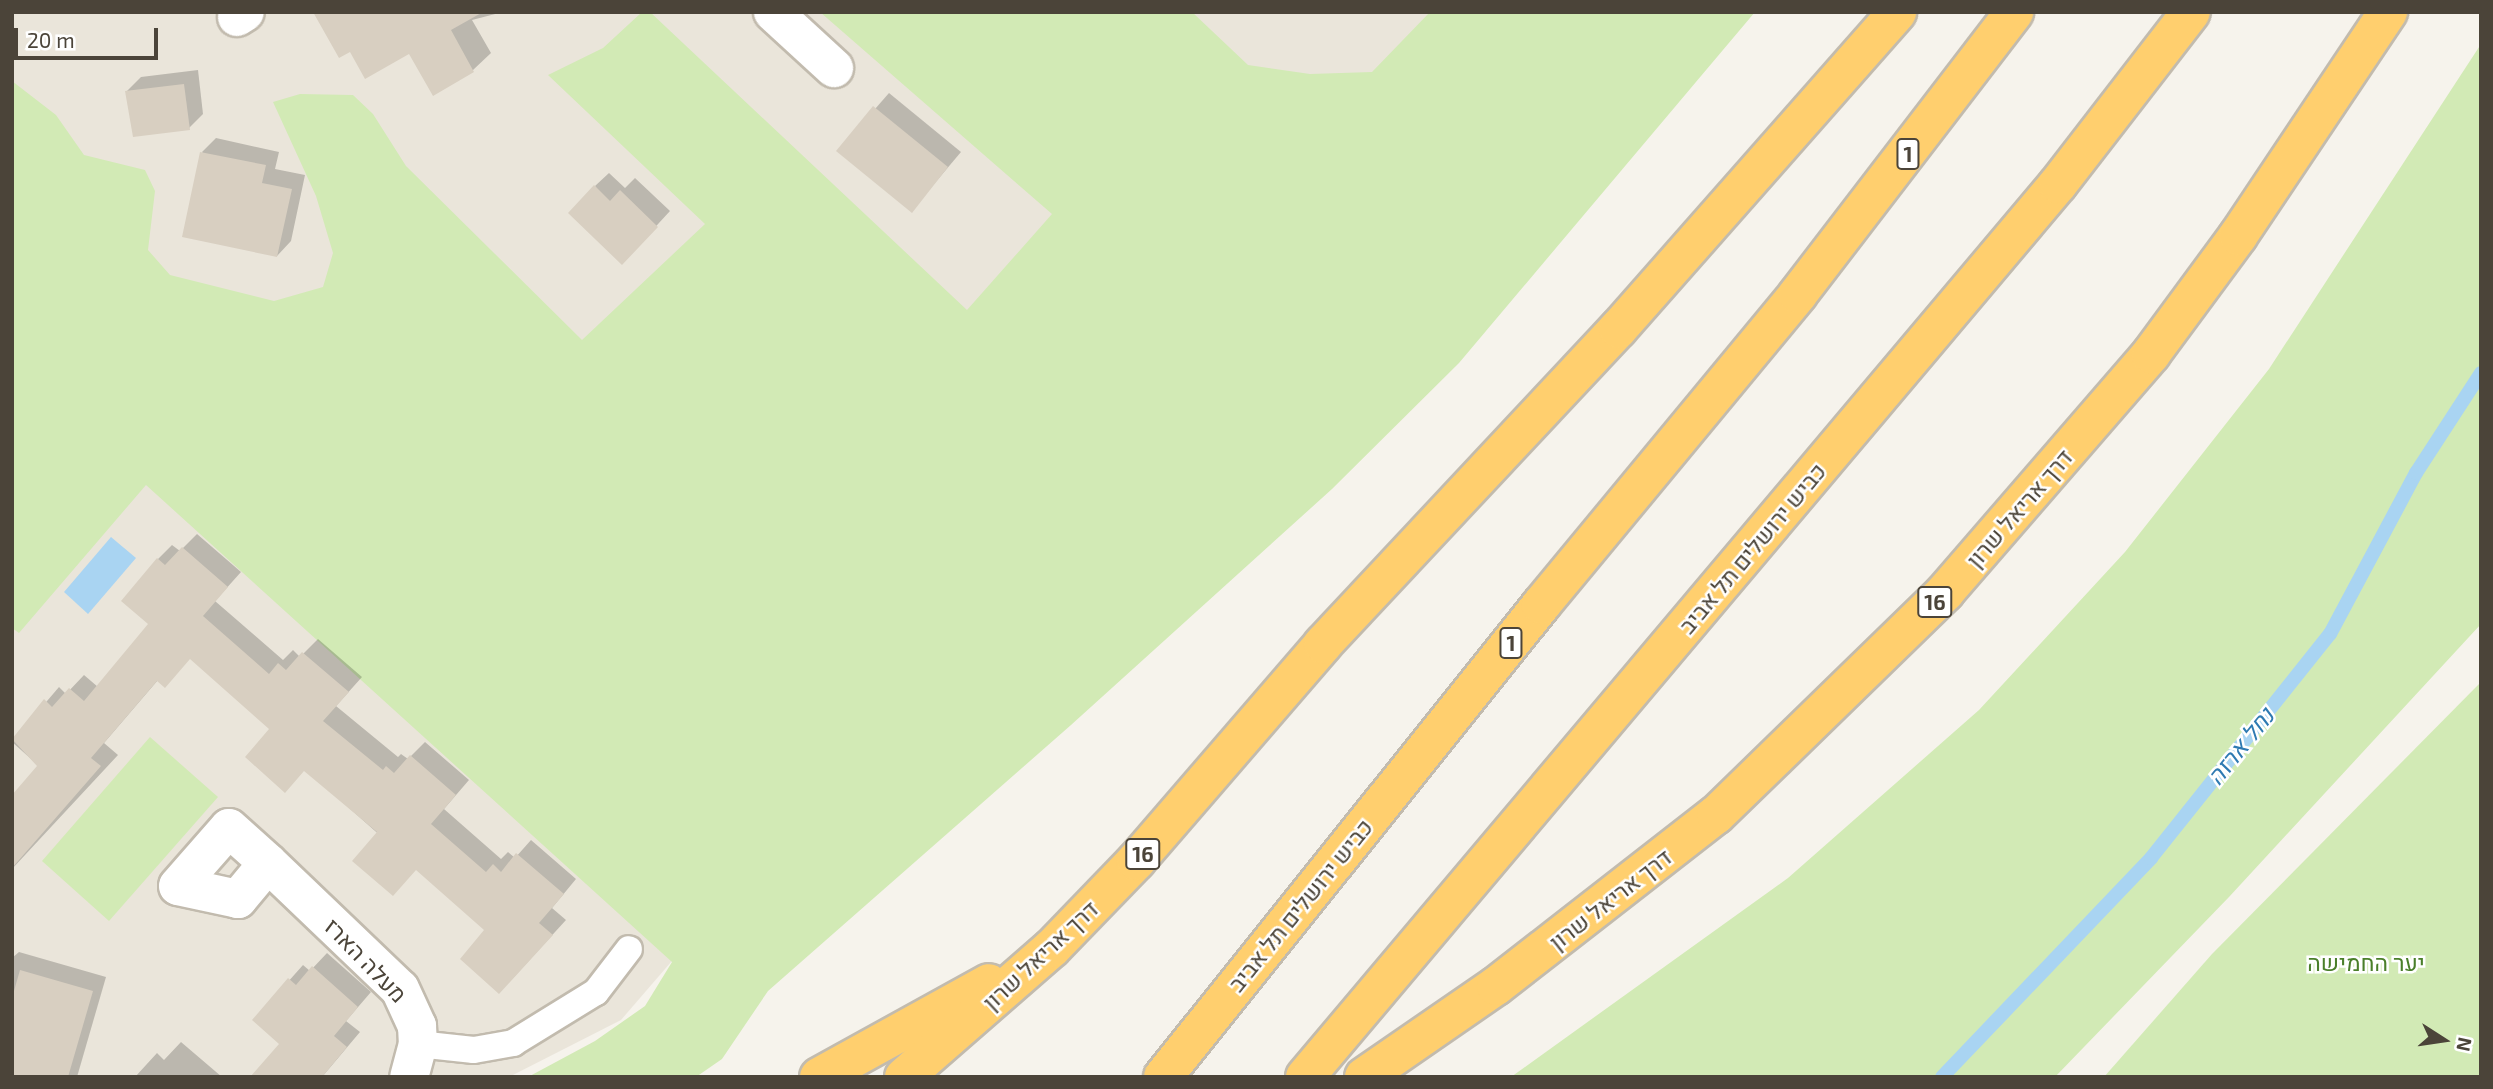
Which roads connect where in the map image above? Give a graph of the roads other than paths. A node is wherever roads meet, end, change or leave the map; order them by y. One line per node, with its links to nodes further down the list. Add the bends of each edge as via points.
1 (772, 12): 6 (street)
2 (1897, 12): 9 (highway, דרך אריאל שרון / 16, via 1618,329 1323,644 1196,795)
3 (2014, 12): 13 (highway, כביש ירושלים תל אביב / 1, via 1798,294)
4 (2191, 12): 14 (highway, כביש ירושלים תל אביב, via 2058,184)
5 (2388, 12): 15 (highway, דרך אריאל שרון / 16, via 2238,236 2158,344 1945,592 1716,815 1496,986)
6 (834, 68)
7 (268, 863): 10 (street, מעלה הארז, via 400,989 411,1007)
8 (628, 948): 10 (lane, via 596,992 513,1043)
9 (1052, 948): 11 (highway); 12 (highway, דרך אריאל שרון / 16)
10 (414, 1060)
11 (820, 1077)
12 (904, 1077)
13 (1163, 1077)
14 (1305, 1077)
15 (1364, 1077)

